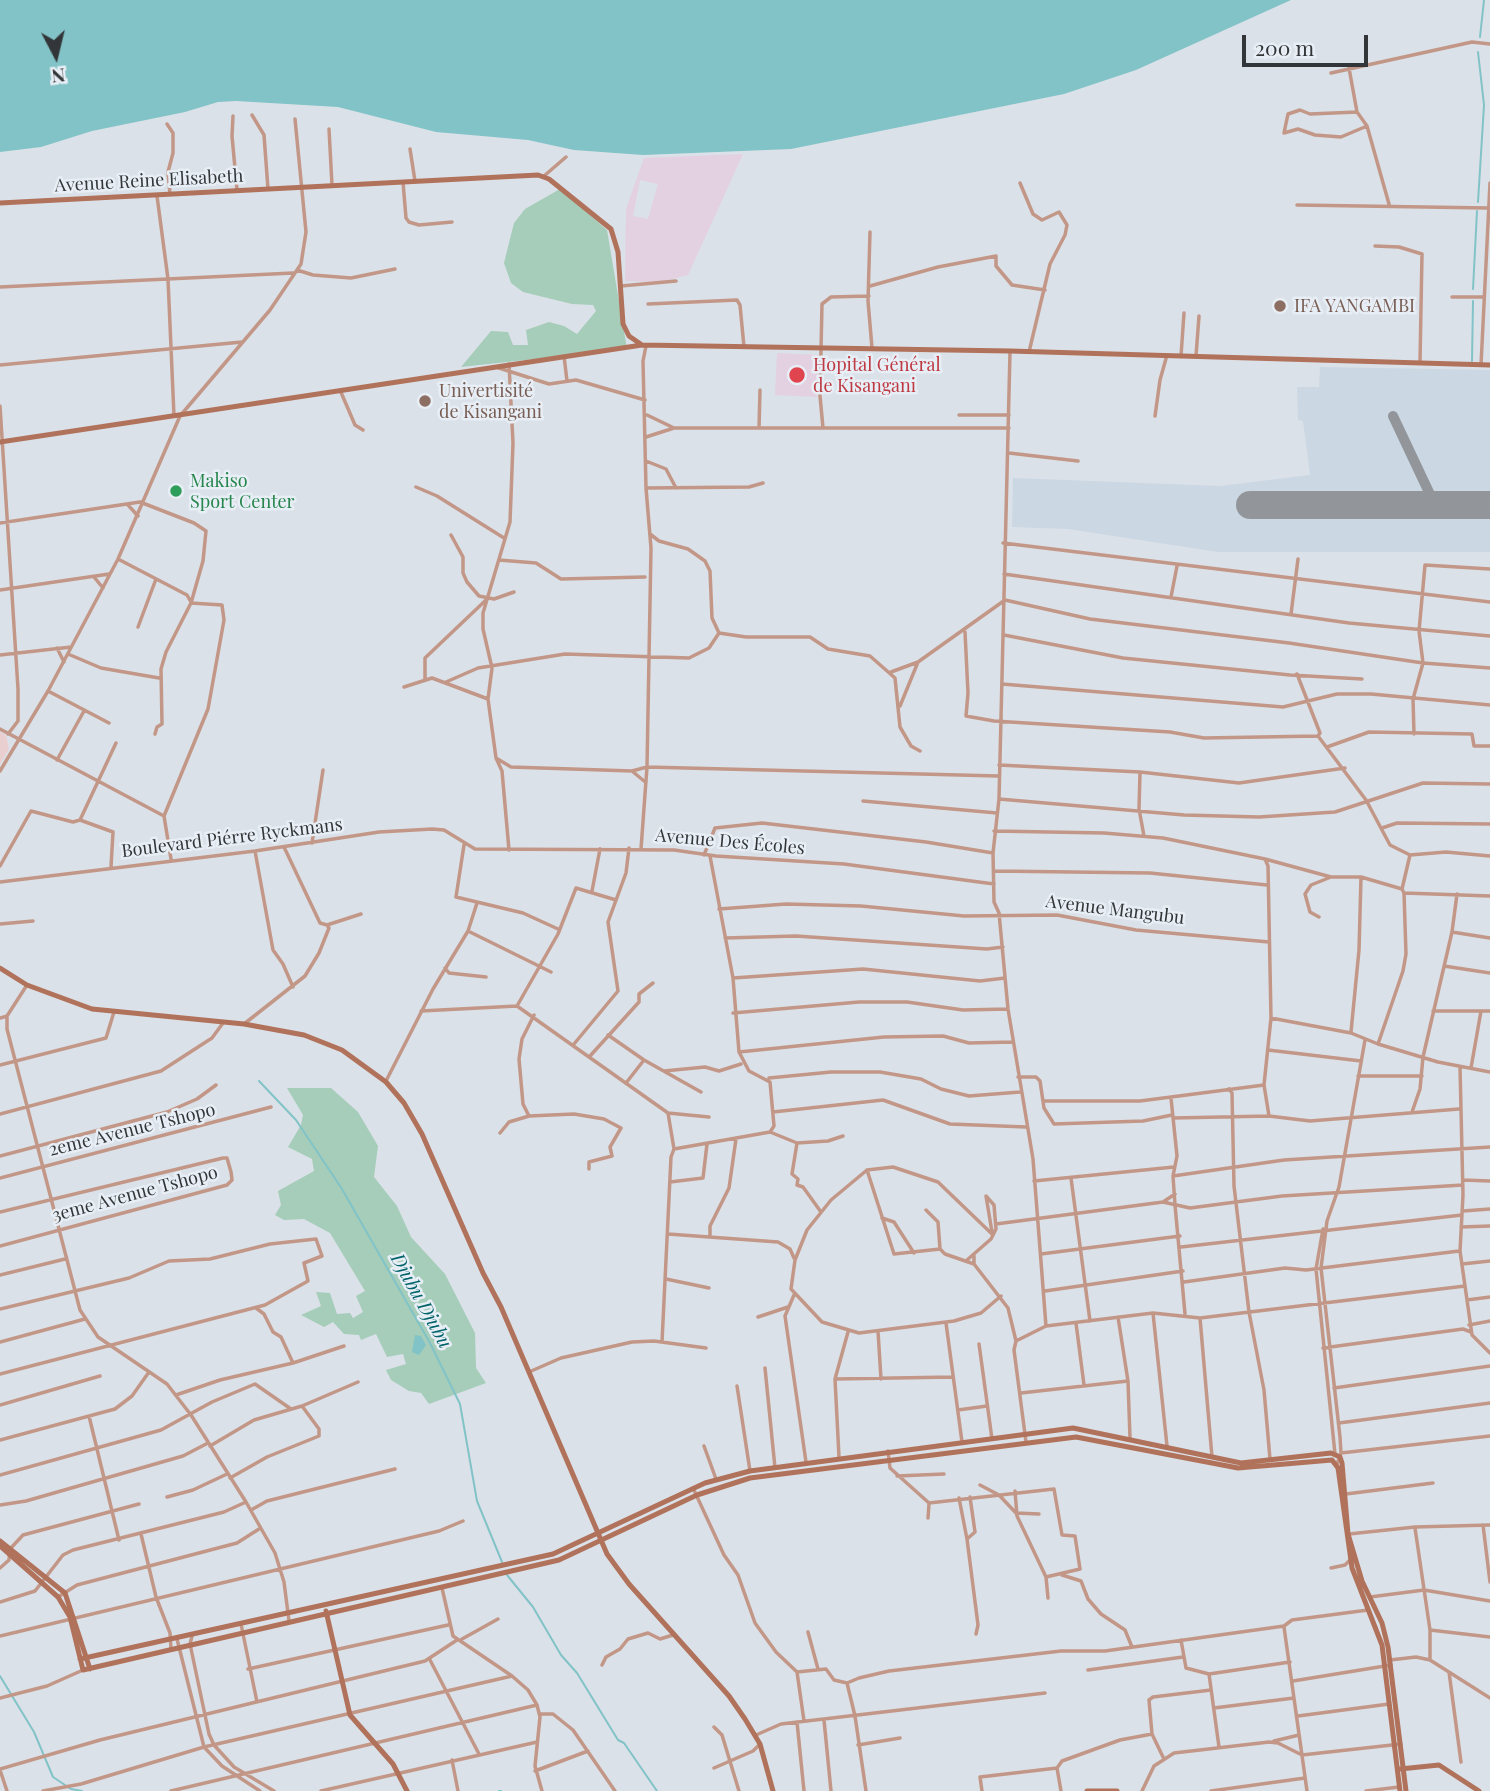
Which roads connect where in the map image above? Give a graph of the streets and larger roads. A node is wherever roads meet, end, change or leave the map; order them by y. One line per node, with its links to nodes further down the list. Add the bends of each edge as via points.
1 (1490, 44): 2 (street, via 1472,42)
2 (1349, 68): 3 (street); 4 (street)
3 (1331, 73)
4 (1357, 113): 9 (street); 9 (street, via 1300,110 1288,114 1284,133 1298,129 1340,137)
5 (252, 115): 20 (street, via 264,135)
6 (233, 116): 21 (street)
7 (295, 119): 19 (street)
8 (167, 124): 22 (street, via 173,133)
9 (1367, 126): 25 (street)
10 (329, 129): 18 (street)
11 (410, 149): 14 (street)
12 (566, 157): 13 (street)
13 (544, 177): 14 (street, Avenue Reine Elisabeth); 36 (street, via 611,229)
14 (415, 181): 15 (street, Avenue Reine Elisabeth)
15 (403, 182): 18 (street, Avenue Reine Elisabeth); 28 (street, via 409,222)
16 (1020, 183): 39 (street, via 1032,214 1042,220 1059,212 1067,225 1050,264)
17 (1490, 183): 27 (street)
18 (332, 185): 19 (street, Avenue Reine Elisabeth)
19 (300, 187): 20 (street, Avenue Reine Elisabeth); 33 (street, via 306,232 303,259)
20 (268, 189): 21 (street, Avenue Reine Elisabeth)
21 (237, 190): 22 (street, Avenue Reine Elisabeth)
22 (170, 194): 23 (street, Avenue Reine Elisabeth)
23 (157, 195): 24 (street, Avenue Reine Elisabeth); 34 (street)
24 (0, 203)
25 (1389, 204): 26 (street); 27 (street)
26 (1297, 205)
27 (1488, 208): 32 (street)
28 (452, 222)
29 (870, 232): 37 (street)
30 (1375, 246): 61 (street, via 1422,254)
31 (395, 268): 33 (street, via 351,278)
32 (1488, 270): 42 (street)
33 (295, 271): 34 (street); 47 (street)
34 (168, 278): 38 (street); 49 (street)
35 (676, 281): 36 (street)
36 (619, 286): 46 (street, via 620,314)
37 (870, 286): 39 (street, via 996,256 996,266 1012,285); 40 (street)
38 (0, 287)
39 (1045, 290): 55 (street)
40 (869, 296): 52 (street, via 841,295 825,300); 53 (street)
41 (1452, 297): 42 (street)
42 (1484, 297): 63 (street)
43 (648, 304): 51 (street, via 737,300)
44 (1184, 313): 58 (street)
45 (1199, 316): 59 (street)
46 (629, 336): 48 (street); 50 (street)
47 (242, 342): 49 (street); 75 (street)
48 (644, 346): 50 (street); 51 (street); 70 (street)
49 (171, 347): 62 (street); 75 (street)
50 (626, 347): 57 (street)
51 (744, 347): 52 (street)
52 (820, 350): 53 (street); 79 (street)
53 (873, 350): 54 (street)
54 (1010, 351): 55 (street); 74 (street)
55 (1029, 352): 56 (street)
56 (1167, 355): 58 (street); 76 (street)
57 (564, 356): 60 (street); 67 (street)
58 (1181, 356): 59 (street)
59 (1196, 356): 61 (street)
60 (509, 364): 65 (street); 66 (street)
61 (1420, 364): 63 (street)
62 (0, 365)
63 (1481, 365): 64 (street)
64 (1490, 365)
65 (493, 366): 66 (street); 68 (street)
66 (512, 374): 67 (street, via 549,384); 98 (street, via 512,499)
67 (567, 381): 70 (street)
68 (340, 390): 75 (street); 81 (street, via 355,425)
69 (760, 390): 78 (street)
70 (645, 400): 72 (street)
71 (0, 406): 83 (street)
72 (646, 415): 77 (street); 82 (street)
73 (959, 415): 74 (street)
74 (1009, 415): 80 (street)
75 (177, 416): 83 (street); 91 (street)
76 (1155, 416)
77 (674, 428): 78 (street); 82 (street)
78 (759, 428): 79 (street)
79 (824, 428): 80 (street)
80 (1009, 428): 84 (street)
81 (363, 430)
82 (646, 437): 85 (street)
83 (1, 442): 94 (street)
84 (1009, 453): 86 (street); 99 (street)
85 (645, 460): 89 (street); 90 (street, via 666,470)
86 (1078, 461)
87 (762, 483): 90 (street)
88 (416, 487): 98 (street)
89 (646, 488): 90 (street); 96 (street)
90 (677, 488)
91 (140, 502): 92 (street); 93 (street); 122 (street, via 206,531)
92 (128, 505): 93 (street); 94 (street)
93 (138, 517): 100 (street)
94 (7, 522): 95 (street); 114 (street)
95 (0, 523)
96 (650, 533): 104 (street); 127 (street, via 705,561 710,571 712,618)
97 (451, 535): 119 (street, via 463,557 467,582 479,596)
98 (505, 539): 102 (street)
99 (1003, 543): 103 (street); 107 (street)
100 (118, 559): 106 (street); 110 (street)
101 (1298, 559): 111 (street)
102 (499, 560): 108 (street, via 536,562 561,579); 119 (street)
103 (1177, 566): 111 (street); 118 (street)
104 (650, 568): 108 (street); 112 (street)
105 (1490, 569): 117 (street, via 1426,564)
106 (110, 574): 109 (street); 113 (street)
107 (1003, 574): 118 (street); 120 (street)
108 (645, 576): 112 (street)
109 (94, 578): 113 (street); 114 (street)
110 (156, 579): 122 (street, via 187,595); 124 (street)
111 (1295, 580): 117 (street); 123 (street)
112 (649, 583): 135 (street)
113 (103, 588): 130 (street)
114 (12, 589): 115 (street); 132 (street)
115 (0, 590)
116 (514, 592): 119 (street)
117 (1422, 594): 121 (street); 126 (street)
118 (1171, 597): 123 (street)
119 (488, 598): 139 (street, via 483,629); 144 (street, via 425,658)
120 (1004, 600): 125 (street); 128 (street); 138 (street, via 1090,619)
121 (1490, 602)
122 (191, 603): 143 (street, via 166,652); 188 (street, via 222,605 223,631 208,709)
123 (1291, 614): 126 (street)
124 (138, 627)
125 (965, 631): 137 (street); 156 (street, via 966,716)
126 (1419, 631): 129 (street); 138 (street)
127 (719, 633): 135 (street, via 701,654 677,660); 141 (street, via 810,637 828,649 870,656)
128 (1003, 635): 142 (street, via 1123,658); 147 (street)
129 (1490, 636)
130 (72, 647): 131 (street); 133 (street)
131 (57, 648): 132 (street); 136 (street)
132 (17, 653): 134 (street); 159 (street, via 18,721)
133 (68, 654): 136 (street); 143 (street, via 101,668)
134 (0, 655)
135 (647, 655): 139 (street, via 565,654); 172 (street)
136 (64, 662): 149 (street)
137 (918, 662): 141 (street); 154 (street)
138 (1423, 663): 140 (street); 151 (street)
139 (492, 668): 146 (street, via 478,668); 150 (street)
140 (1490, 668)
141 (891, 672): 154 (street)
142 (1297, 674): 145 (street); 152 (street)
143 (159, 678): 160 (street, via 162,724)
144 (425, 679): 146 (street); 148 (street)
145 (1362, 679)
146 (446, 682): 150 (street)
147 (1002, 684): 152 (street, via 1283,707); 156 (street)
148 (404, 687)
149 (48, 691): 155 (street); 163 (street)
150 (488, 699): 168 (street)
151 (1413, 699): 152 (street, via 1337,694); 153 (street); 161 (street)
152 (1306, 702): 162 (street)
153 (1490, 705)
154 (899, 708): 167 (street, via 900,727 911,746)
155 (84, 711): 157 (street); 169 (street)
156 (1000, 721): 162 (street, via 1204,738); 170 (street)
157 (109, 723)
158 (0, 729): 159 (street)
159 (8, 734): 163 (street)
160 (155, 734)
161 (1415, 734): 165 (street, via 1472,734 1474,746); 166 (street, via 1369,732)
162 (1318, 736): 166 (street)
163 (19, 739): 169 (street); 175 (street)
164 (116, 743): 180 (street)
165 (1490, 746)
166 (1327, 747): 173 (street)
167 (920, 751)
168 (496, 758): 171 (street); 176 (street)
169 (57, 760): 180 (street)
170 (999, 765): 178 (street); 179 (street)
171 (510, 767): 176 (street); 177 (street)
172 (647, 767): 177 (street); 179 (street); 181 (street)
173 (1345, 768): 178 (street, via 1253,783); 184 (street)
174 (323, 770): 194 (street)
175 (0, 771)
176 (502, 771): 200 (street)
177 (632, 771): 181 (street)
178 (1140, 772): 186 (street)
179 (998, 776): 183 (street)
180 (98, 780): 188 (street); 189 (street)
181 (645, 782): 199 (street)
182 (1490, 784): 184 (street, via 1423,783)
183 (999, 799): 186 (street); 187 (street)
184 (1366, 800): 186 (street, via 1335,812 1259,817); 191 (street)
185 (863, 801): 187 (street)
186 (1139, 809): 193 (street)
187 (997, 813): 192 (street)
188 (164, 817): 207 (street)
189 (80, 820): 209 (street, via 31,811); 210 (street, via 113,832)
190 (1490, 824): 191 (street, via 1397,823)
191 (1382, 828): 204 (street, via 1390,845)
192 (995, 831): 193 (street); 202 (street)
193 (1144, 836): 208 (street)
194 (312, 843): 195 (street, Boulevard Piérre Ryckmans, via 379,832 438,829); 196 (street, Boulevard Piérre Ryckmans)
195 (464, 845): 200 (street, Avenue Des Écoles); 222 (street, via 455,896)
196 (285, 847): 201 (street, Boulevard Piérre Ryckmans); 229 (street, via 312,909)
197 (629, 848): 198 (street, Avenue Des Écoles); 199 (street, Avenue Des Écoles); 221 (street)
198 (600, 849): 200 (street, Avenue Des Écoles); 217 (street)
199 (641, 849): 203 (street, Avenue Des Écoles)
200 (509, 850)
201 (255, 851): 207 (street, Boulevard Piérre Ryckmans); 248 (street, via 273,950)
202 (993, 853): 203 (street, via 762,823 715,828); 211 (street)
203 (704, 855): 205 (street, Avenue Des Écoles)
204 (1410, 855): 206 (street); 218 (street)
205 (710, 856): 215 (street, Avenue Des Écoles, via 844,864); 223 (street)
206 (1490, 856)
207 (171, 859): 210 (street, Boulevard Piérre Ryckmans)
208 (1265, 859): 212 (street); 216 (street)
209 (0, 866)
210 (111, 867): 214 (street, Boulevard Piérre Ryckmans)
211 (994, 871): 215 (street); 216 (street, via 1150,873)
212 (1331, 877): 213 (street); 226 (street, via 1311,885 1305,894 1310,912)
213 (1361, 877): 218 (street); 263 (street)
214 (0, 882)
215 (994, 884): 225 (street)
216 (1267, 885): 235 (street)
217 (592, 891): 221 (street); 231 (street, via 575,889)
218 (1403, 891): 219 (street); 268 (street, via 1403,971)
219 (1457, 894): 220 (street); 232 (street)
220 (1490, 896)
221 (616, 900): 267 (street, via 607,930 618,992)
222 (477, 903): 230 (street); 231 (street, via 532,916)
223 (719, 909): 225 (street, Avenue Mangubu, via 786,904 964,916); 233 (street)
224 (361, 914): 229 (street)
225 (999, 914): 235 (street, Avenue Mangubu, via 1056,915 1136,930); 236 (street)
226 (1318, 917)
227 (33, 921): 228 (street)
228 (0, 923)
229 (327, 926): 248 (street, via 313,964)
230 (468, 931): 237 (street); 240 (street)
231 (558, 931): 237 (street)
232 (1452, 932): 234 (street); 238 (street)
233 (725, 938): 236 (street, via 796,936); 244 (street)
234 (1490, 938)
235 (1269, 942): 260 (street)
236 (1003, 947): 245 (street)
237 (540, 966): 241 (street); 249 (street)
238 (1444, 967): 242 (street); 252 (street)
239 (0, 968): 247 (street)
240 (445, 968): 243 (street, via 449,973); 251 (street)
241 (551, 972)
242 (1490, 973)
243 (486, 977)
244 (733, 978): 245 (street, via 863,969 980,981); 256 (street)
245 (1005, 978): 250 (street)
246 (653, 983): 264 (street)
247 (27, 985): 255 (street, via 92,1010); 258 (street)
248 (293, 987): 262 (street)
249 (517, 1006): 251 (street); 257 (street)
250 (1008, 1009): 256 (street, via 871,1002); 266 (street)
251 (421, 1011): 286 (street)
252 (1433, 1011): 253 (street); 272 (street)
253 (1481, 1011): 254 (street); 279 (street)
254 (1490, 1011)
255 (114, 1012): 261 (street); 274 (street, via 106,1038)
256 (733, 1013): 270 (street)
257 (534, 1015): 267 (street); 303 (street, via 519,1059 523,1104)
258 (7, 1016): 259 (street); 274 (street)
259 (0, 1018)
260 (1271, 1018): 263 (street); 269 (street)
261 (223, 1023): 262 (street); 295 (street, via 212,1038 161,1072)
262 (244, 1024): 286 (street, via 325,1043)
263 (1351, 1033): 265 (street)
264 (608, 1035): 271 (street); 273 (street)
265 (1365, 1040): 268 (street); 275 (street)
266 (1013, 1042): 270 (street, via 884,1037); 284 (street)
267 (574, 1044): 271 (street)
268 (1378, 1044): 272 (street)
269 (1268, 1050): 275 (street); 289 (street)
270 (738, 1052): 276 (street)
271 (589, 1056): 287 (street)
272 (1423, 1058): 278 (street); 283 (street)
273 (644, 1060): 280 (street); 287 (street)
274 (15, 1061): 277 (street); 295 (street)
275 (1361, 1061): 282 (street)
276 (741, 1062): 280 (street, via 737,1068 719,1071); 285 (street, via 748,1071)
277 (0, 1065)
278 (1460, 1067): 279 (street); 297 (street)
279 (1471, 1068): 281 (street)
280 (664, 1071): 291 (street)
281 (1490, 1072)
282 (1358, 1076): 283 (street); 307 (street)
283 (1423, 1076): 299 (street)
284 (1018, 1077): 292 (street); 294 (street, via 1038,1079)
285 (767, 1078): 292 (street, via 880,1072 920,1079 969,1096); 298 (street)
286 (386, 1082): 420 (street, via 422,1134)
287 (625, 1083): 300 (street)
288 (216, 1086): 315 (street, via 167,1112)
289 (1264, 1086): 290 (street); 302 (street)
290 (1229, 1089): 293 (street); 304 (street)
291 (701, 1092)
292 (1020, 1092): 308 (street)
293 (1171, 1098): 294 (street); 306 (street)
294 (1043, 1101): 306 (street, via 1052,1123 1058,1125)
295 (28, 1107): 301 (street); 315 (street)
296 (271, 1107): 323 (street, 2eme Avenue Tshopo)
297 (1459, 1110): 299 (street); 316 (street)
298 (773, 1112): 308 (street, via 883,1100 950,1124); 309 (street)
299 (1412, 1112): 307 (street)
300 (668, 1113): 305 (street); 318 (street)
301 (0, 1114)
302 (1269, 1115): 304 (street); 307 (street, via 1310,1122)
303 (529, 1116): 310 (street, via 509,1122); 324 (street, via 574,1114 604,1119 621,1128 610,1147 612,1156 589,1162)
304 (1233, 1116): 306 (street); 322 (street)
305 (709, 1117)
306 (1173, 1117): 321 (street)
307 (1350, 1120): 320 (street)
308 (1026, 1127): 329 (street)
309 (770, 1132): 312 (street); 313 (street)
310 (500, 1133)
311 (842, 1136): 313 (street)
312 (736, 1139): 314 (street); 353 (street, via 729,1188 710,1226)
313 (797, 1143): 342 (street, via 792,1174)
314 (707, 1144): 318 (street); 331 (street, via 703,1178)
315 (38, 1146): 319 (street); 323 (street)
316 (1461, 1147): 317 (street); 320 (street); 332 (street)
317 (1490, 1147)
318 (674, 1149): 331 (street)
319 (0, 1156)
320 (1342, 1157): 322 (street); 333 (street, via 1339,1187)
321 (1174, 1167): 326 (street); 328 (street)
322 (1233, 1167): 326 (street); 337 (street)
323 (42, 1168): 327 (street, 2eme Avenue Tshopo); 335 (street)
324 (589, 1169)
325 (867, 1170): 342 (street); 345 (street); 347 (street, via 893,1167 939,1182 992,1234 986,1196 993,1205)
326 (1173, 1176): 334 (street)
327 (0, 1178)
328 (1071, 1178): 329 (street); 344 (street)
329 (1034, 1181): 346 (street)
330 (1490, 1181): 332 (street)
331 (670, 1182): 352 (street)
332 (1463, 1182): 333 (street); 343 (street)
333 (1333, 1192): 337 (street); 351 (street)
334 (1175, 1194): 336 (street); 338 (street)
335 (50, 1198): 341 (street, 3eme Avenue Tshopo); 350 (street); 350 (street, 3eme Avenue Tshopo, via 223,1158 231,1172 227,1185)
336 (1163, 1202): 338 (street); 344 (street)
337 (1236, 1202): 338 (street, via 1190,1208); 355 (street)
338 (1175, 1205): 354 (street)
339 (1490, 1209): 343 (street)
340 (926, 1210): 358 (street, via 938,1222)
341 (0, 1212)
342 (821, 1212): 366 (street, via 807,1230)
343 (1462, 1213): 349 (street); 351 (street)
344 (1076, 1215): 346 (street); 359 (street)
345 (881, 1218): 361 (street, via 894,1222); 361 (street, via 894,1254)
346 (1037, 1219): 347 (street); 362 (street)
347 (996, 1224): 363 (street, via 994,1236)
348 (1490, 1226): 349 (street)
349 (1461, 1227): 360 (street)
350 (58, 1230): 356 (street, 3eme Avenue Tshopo); 364 (street)
351 (1324, 1230): 355 (street); 370 (street)
352 (667, 1234): 353 (street); 374 (street)
353 (710, 1236): 366 (street, via 778,1242 790,1249)
354 (1180, 1236): 357 (street); 359 (street)
355 (1241, 1239): 357 (street); 372 (street)
356 (0, 1246)
357 (1181, 1247): 371 (street)
358 (940, 1249): 361 (street); 365 (street)
359 (1082, 1251): 362 (street); 377 (street)
360 (1460, 1251): 369 (street); 370 (street)
361 (914, 1254)
362 (1041, 1254): 380 (street)
363 (974, 1256): 365 (street); 368 (street)
364 (65, 1259): 373 (street); 379 (street)
365 (967, 1260): 368 (street)
366 (795, 1261): 381 (street)
367 (1490, 1261): 369 (street)
368 (974, 1264): 382 (street)
369 (1462, 1264): 376 (street)
370 (1319, 1268): 372 (street); 385 (street); 386 (street)
371 (1183, 1271): 375 (street); 377 (street)
372 (1246, 1274): 375 (street); 390 (street)
373 (0, 1275)
374 (666, 1279): 378 (street); 408 (street)
375 (1184, 1282): 392 (street)
376 (1465, 1286): 384 (street); 385 (street)
377 (1086, 1287): 380 (street); 397 (street)
378 (709, 1288)
379 (73, 1290): 387 (street, via 129,1278 169,1261 188,1262 316,1239 322,1255 304,1263 308,1281); 389 (street); 396 (street)
380 (1045, 1291): 402 (street)
381 (794, 1295): 388 (street); 403 (street, via 822,1322)
382 (1001, 1296): 399 (street, via 981,1313); 406 (street)
383 (1490, 1297): 384 (street)
384 (1467, 1300): 401 (street)
385 (1325, 1303): 386 (street); 414 (street)
386 (1318, 1304): 390 (street); 413 (street)
387 (256, 1307): 410 (street); 416 (street, via 272,1332 281,1337)
388 (788, 1307): 393 (street); 459 (street, via 785,1316)
389 (0, 1310)
390 (1249, 1312): 395 (street); 460 (street, via 1259,1356)
391 (1153, 1313): 392 (street); 394 (street); 453 (street)
392 (1185, 1315): 395 (street)
393 (758, 1317)
394 (1118, 1317): 397 (street); 426 (street)
395 (1200, 1318): 457 (street)
396 (85, 1319): 407 (street); 410 (street)
397 (1090, 1321): 400 (street)
398 (1490, 1321): 401 (street)
399 (946, 1322): 404 (street); 423 (street)
400 (1076, 1323): 402 (street); 428 (street)
401 (1469, 1325): 405 (street)
402 (1046, 1326): 406 (street)
403 (848, 1331): 404 (street); 425 (street)
404 (878, 1331): 424 (street)
405 (1471, 1332): 414 (street, via 1463,1329); 415 (street)
406 (1016, 1340): 431 (street)
407 (0, 1342)
408 (662, 1342): 412 (street); 420 (street, via 604,1347)
409 (979, 1344): 437 (street)
410 (107, 1345): 419 (street); 421 (street)
411 (344, 1346): 416 (street)
412 (706, 1348)
413 (1323, 1348): 414 (street); 432 (street)
414 (1330, 1348): 430 (street)
415 (1490, 1353)
416 (293, 1363): 433 (street)
417 (1490, 1366): 430 (street)
418 (765, 1368): 461 (street)
419 (149, 1371): 433 (street); 441 (street, via 122,1406)
420 (529, 1372): 494 (street)
421 (0, 1374)
422 (100, 1376): 435 (street)
423 (953, 1377): 424 (street); 439 (street)
424 (881, 1379): 425 (street)
425 (835, 1380): 455 (street)
426 (1128, 1381): 428 (street); 446 (street)
427 (358, 1382): 436 (street)
428 (1084, 1385): 431 (street)
429 (737, 1387): 463 (street)
430 (1334, 1388): 432 (street)
431 (1021, 1393): 443 (street)
432 (1332, 1394): 442 (street); 456 (street)
433 (176, 1395): 440 (street)
434 (1490, 1403): 442 (street)
435 (0, 1405)
436 (302, 1406): 438 (street); 466 (street, via 319,1436)
437 (987, 1406): 439 (street); 445 (street)
438 (291, 1409): 440 (street, via 254,1384); 450 (street, via 254,1420)
439 (958, 1410): 448 (street)
440 (191, 1415): 450 (street); 452 (street, via 161,1430)
441 (89, 1416): 447 (street); 452 (street)
442 (1339, 1423): 456 (street)
443 (1026, 1434): 445 (street); 446 (street, via 1073,1429); 449 (street)
444 (1490, 1436): 456 (street)
445 (992, 1438): 448 (street)
446 (1130, 1438): 453 (street)
447 (0, 1440)
448 (962, 1442): 454 (street)
449 (1026, 1442): 457 (street, via 1076,1437); 458 (street)
450 (209, 1444): 466 (street); 468 (street)
451 (704, 1446): 469 (street)
452 (96, 1448): 465 (street); 468 (street)
453 (1167, 1448): 457 (street)
454 (888, 1451): 455 (street); 458 (street)
455 (839, 1457): 459 (street)
456 (1337, 1458): 460 (street); 475 (street); 496 (street)
457 (1211, 1460): 460 (street, via 1238,1468)
458 (889, 1461): 467 (street); 476 (street, via 750,1478)
459 (806, 1462): 461 (street)
460 (1269, 1464)
461 (775, 1468): 463 (street)
462 (395, 1469): 484 (street, via 267,1501)
463 (750, 1471): 469 (street)
464 (944, 1474): 467 (street)
465 (0, 1475)
466 (229, 1476): 477 (street); 480 (street)
467 (897, 1476): 481 (street)
468 (104, 1477): 483 (street); 485 (street)
469 (716, 1479): 472 (street)
470 (1433, 1483): 475 (street)
471 (980, 1485): 474 (street)
472 (694, 1488): 476 (street); 494 (street)
473 (1015, 1491): 474 (street); 486 (street); 511 (street, via 1057,1491 1062,1535 1075,1535 1080,1567)
474 (997, 1494): 478 (street); 486 (street)
475 (1346, 1494): 496 (street)
476 (696, 1495): 500 (street); 561 (street, via 738,1575 755,1623)
477 (167, 1497)
478 (970, 1497): 479 (street); 497 (street, via 975,1532)
479 (959, 1498): 481 (street); 497 (street)
480 (246, 1502): 484 (street); 495 (street, via 224,1513)
481 (930, 1502): 488 (street)
482 (139, 1504): 485 (street)
483 (0, 1505)
484 (251, 1510): 493 (street)
485 (112, 1511): 498 (street); 502 (street, via 31,1532)
486 (1016, 1513): 487 (street); 512 (street)
487 (1039, 1514)
488 (928, 1518)
489 (463, 1521): 507 (street, via 439,1531)
490 (1483, 1525): 491 (street); 492 (street); 514 (street)
491 (1490, 1525)
492 (1415, 1527): 496 (street); 516 (street)
493 (259, 1529): 505 (street, via 237,1543); 507 (street)
494 (596, 1533): 500 (street); 506 (street, via 553,1554)
495 (141, 1534): 498 (street); 505 (street)
496 (1347, 1534): 504 (street); 521 (street)
497 (967, 1539): 536 (street)
498 (119, 1540): 513 (street, via 63,1555)
499 (0, 1541): 502 (street)
500 (600, 1541): 510 (street, via 559,1560); 537 (street)
501 (0, 1546): 503 (street)
502 (10, 1549): 503 (street); 513 (street)
503 (11, 1556): 508 (street); 513 (street)
504 (1350, 1560): 509 (street); 521 (street)
505 (149, 1566): 517 (street, via 77,1585); 519 (street)
506 (501, 1566): 510 (street); 524 (street)
507 (279, 1567): 519 (street); 526 (street)
508 (0, 1568)
509 (1331, 1568)
510 (503, 1573): 515 (street)
511 (1061, 1575): 512 (street); 546 (street, via 1080,1581 1101,1614 1125,1630)
512 (1046, 1577): 520 (street)
513 (42, 1580): 517 (street); 518 (street); 523 (street, via 30,1594)
514 (1490, 1582)
515 (442, 1587): 524 (street); 531 (street)
516 (1424, 1590): 521 (street); 522 (street); 533 (street)
517 (65, 1593): 518 (street); 527 (street)
518 (58, 1597): 527 (street)
519 (156, 1597): 527 (street); 541 (street)
520 (1048, 1598)
521 (1367, 1598): 525 (street); 555 (street, via 1382,1623)
522 (1490, 1601)
523 (0, 1602)
524 (326, 1609): 526 (street); 529 (street); 548 (street)
525 (1370, 1610): 532 (street, via 1293,1620); 555 (street)
526 (287, 1614): 529 (street); 530 (street)
527 (72, 1616): 538 (street); 549 (street); 551 (street)
528 (498, 1619): 542 (street)
529 (289, 1621): 534 (street)
530 (241, 1624): 534 (street); 539 (street)
531 (449, 1625): 542 (street); 548 (street)
532 (1284, 1626): 543 (street); 554 (street)
533 (1430, 1630): 540 (street); 553 (street)
534 (242, 1632): 544 (street); 557 (street)
535 (808, 1632): 558 (street)
536 (976, 1634)
537 (673, 1635): 556 (street, via 660,1639 648,1633 628,1639); 591 (street, via 729,1696)
538 (0, 1636)
539 (192, 1636): 541 (street); 544 (street)
540 (1490, 1637)
541 (174, 1639): 545 (street); 547 (street); 549 (street)
542 (459, 1639): 552 (street); 565 (street)
543 (1181, 1640): 546 (street); 550 (street)
544 (190, 1644): 545 (street); 579 (street)
545 (179, 1647): 547 (street); 584 (street)
546 (1132, 1647): 568 (street, via 889,1671)
547 (171, 1649): 559 (street)
548 (334, 1650): 557 (street); 567 (street)
549 (88, 1657): 551 (street); 559 (street)
550 (1183, 1657): 560 (street); 564 (street, via 1187,1670)
551 (80, 1659): 559 (street); 563 (street)
552 (429, 1660): 567 (street); 570 (street)
553 (1430, 1660): 555 (street, via 1416,1657); 562 (street)
554 (1290, 1662): 564 (street); 566 (street)
555 (1388, 1663): 566 (street); 576 (street); 598 (street)
556 (602, 1665)
557 (248, 1669): 575 (street)
558 (818, 1669): 561 (street); 568 (street)
559 (87, 1670): 563 (street)
560 (1088, 1670)
561 (797, 1672): 587 (street)
562 (1449, 1672): 574 (street); 609 (street)
563 (76, 1673): 572 (street)
564 (1209, 1674): 569 (street)
565 (512, 1676): 570 (street); 577 (street)
566 (1292, 1681): 573 (street)
567 (340, 1682): 575 (street); 580 (street)
568 (847, 1683): 582 (street)
569 (1211, 1690): 578 (street); 590 (street, via 1153,1697 1148,1703)
570 (446, 1691): 580 (street); 586 (street)
571 (1045, 1693): 582 (street)
572 (0, 1698)
573 (1294, 1698): 578 (street); 583 (street)
574 (1490, 1698)
575 (257, 1702): 579 (street)
576 (1389, 1704): 583 (street); 598 (street)
577 (537, 1705): 581 (street); 586 (street)
578 (1214, 1708): 602 (street)
579 (205, 1714): 584 (street); 599 (street)
580 (350, 1714): 596 (street); 599 (street)
581 (540, 1714): 594 (street); 603 (street, via 558,1717)
582 (855, 1716): 585 (street); 600 (street)
583 (1297, 1716): 592 (street)
584 (195, 1717): 601 (street); 612 (street)
585 (824, 1719): 587 (street); 633 (street)
586 (462, 1721): 596 (street); 604 (street)
587 (804, 1721): 588 (street)
588 (797, 1722): 591 (street); 632 (street)
589 (714, 1727): 607 (street, via 723,1735)
590 (1152, 1734): 606 (street); 611 (street, via 1120,1740 1062,1761)
591 (755, 1735): 597 (street)
592 (1299, 1735): 595 (street); 605 (street)
593 (900, 1738): 600 (street)
594 (537, 1741): 604 (street); 614 (street)
595 (1273, 1742): 602 (street); 605 (street)
596 (375, 1743): 615 (street); 616 (street)
597 (760, 1744): 607 (street); 631 (street)
598 (1397, 1744): 605 (street); 613 (street)
599 (215, 1745): 601 (street); 616 (street)
600 (858, 1745): 634 (street)
601 (204, 1747): 617 (street); 621 (street)
602 (1219, 1747): 606 (street)
603 (589, 1751): 614 (street); 629 (street)
604 (479, 1754): 608 (street)
605 (1302, 1755): 618 (street)
606 (1163, 1757): 639 (street)
607 (731, 1759): 610 (street); 630 (street)
608 (452, 1760): 615 (street); 627 (street)
609 (1461, 1762)
610 (714, 1768)
611 (1057, 1768): 635 (street, via 980,1777); 636 (street)
612 (0, 1769): 620 (street)
613 (1400, 1769): 619 (street); 643 (street); 644 (street, via 1439,1765)
614 (535, 1771): 628 (street)
615 (397, 1772): 625 (street); 626 (street)
616 (244, 1773): 617 (street); 624 (street)
617 (234, 1774): 622 (street); 623 (street)
618 (1306, 1778): 640 (street); 641 (street)
619 (1400, 1789): 642 (street)
620 (7, 1791)
621 (43, 1791)
622 (171, 1791)
623 (260, 1791)
624 (272, 1791)
625 (321, 1791)
626 (407, 1791)
627 (458, 1791)
628 (542, 1791)
629 (615, 1791)
630 (739, 1791)
631 (773, 1791)
632 (804, 1791)
633 (831, 1791)
634 (866, 1791)
635 (982, 1791)
636 (1061, 1791)
637 (1087, 1791): 638 (street)
638 (1117, 1791)
639 (1142, 1791)
640 (1210, 1791)
641 (1307, 1791)
642 (1366, 1791)
643 (1406, 1791)
644 (1479, 1791)

